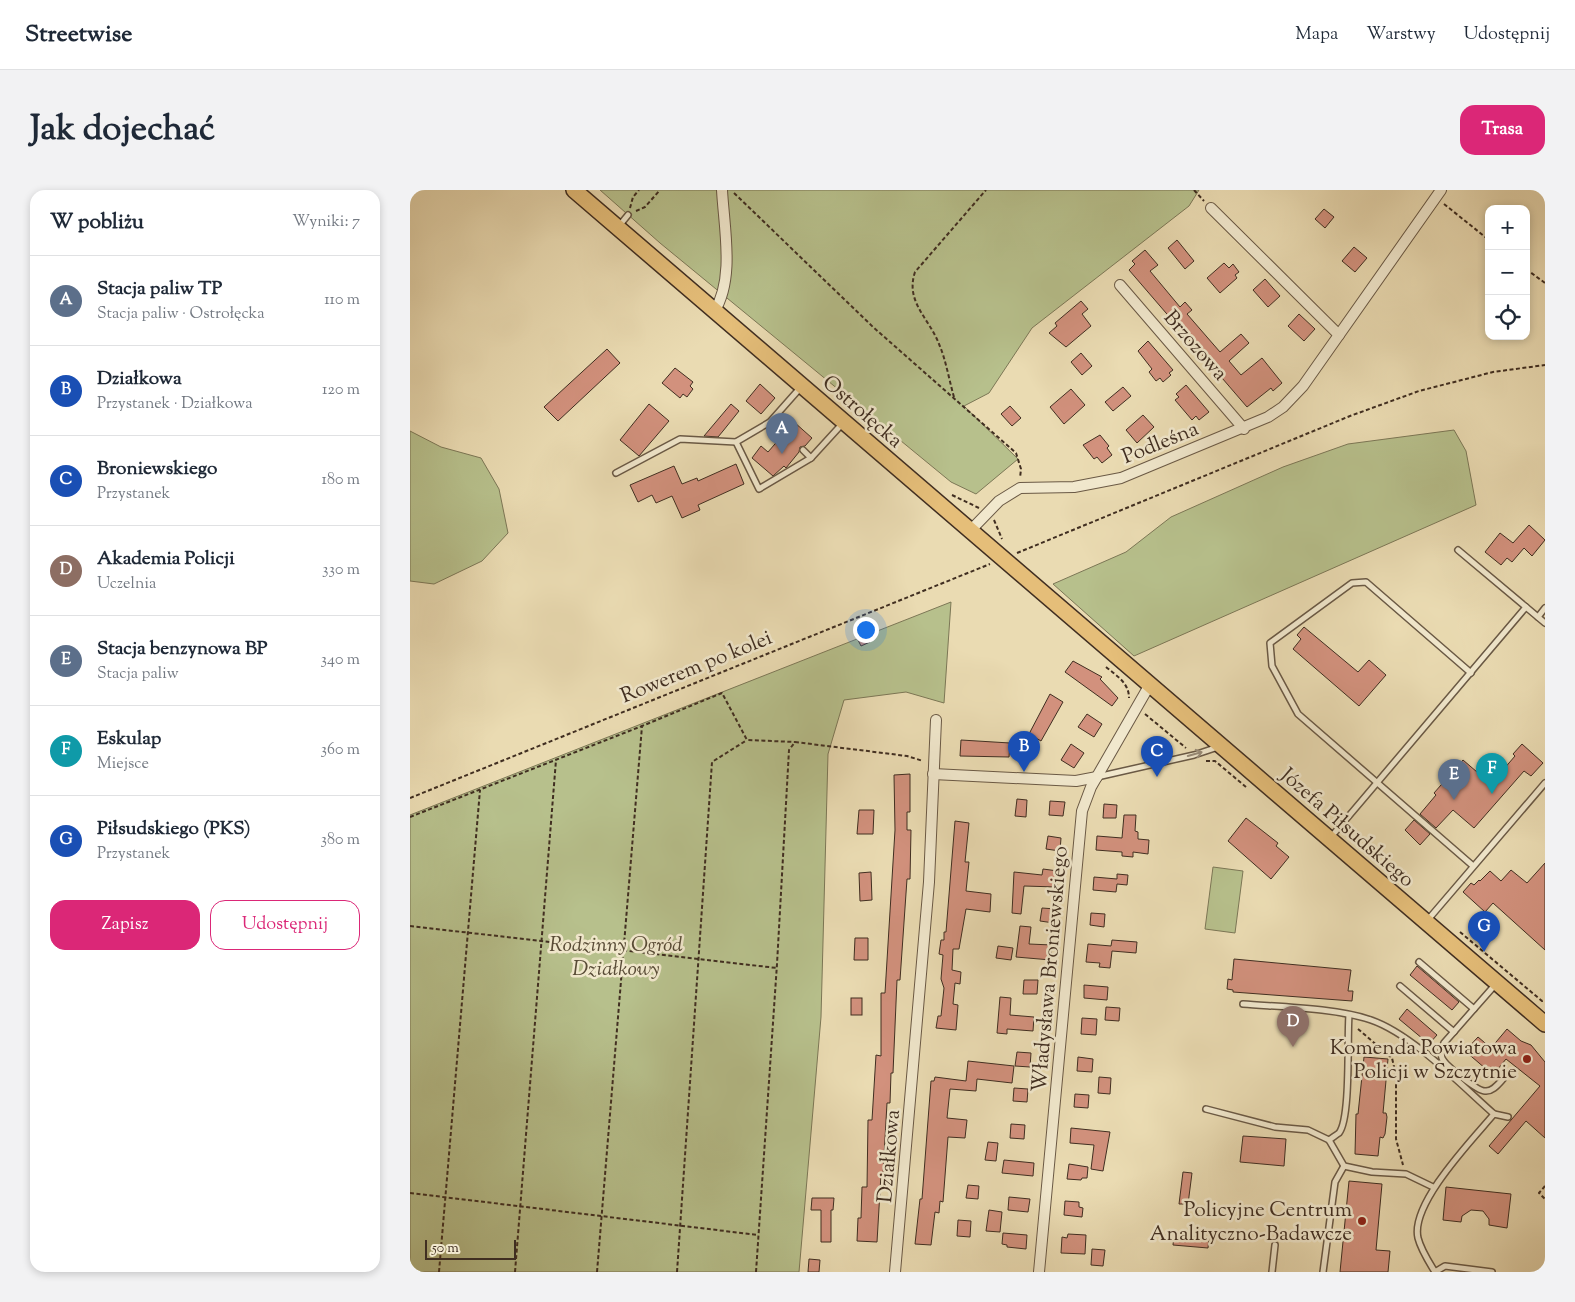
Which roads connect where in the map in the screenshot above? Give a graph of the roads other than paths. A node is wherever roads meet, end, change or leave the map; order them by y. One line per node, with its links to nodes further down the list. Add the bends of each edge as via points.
1 (574, 190): 6 (main road, Ostrołęcka)
2 (722, 190): 8 (street, via 726,281 722,299)
3 (1439, 194): 9 (street, Podleśna)
4 (1211, 208): 9 (street)
5 (628, 215): 6 (lane)
6 (618, 228): 8 (main road, Ostrołęcka)
7 (1120, 285): 13 (street, Brzozowa)
8 (714, 312): 10 (main road, Ostrołęcka)
9 (1339, 334): 13 (street, Podleśna, via 1294,397 1275,414)
10 (802, 386): 11 (lane); 12 (main road, Ostrołęcka)
11 (770, 422): 14 (lane); 15 (lane)
12 (844, 422): 17 (lane); 19 (main road, Ostrołęcka)
13 (1244, 429): 19 (street, Podleśna, via 1121,478 1074,487 1020,488 999,501)
14 (782, 433)
15 (736, 442): 17 (lane, via 759,489); 18 (lane, via 680,440)
16 (802, 450): 17 (lane)
17 (812, 458)
18 (616, 472)
19 (969, 532): 25 (main road, Ostrołęcka)
20 (1458, 550): 21 (lane)
21 (1526, 607): 23 (lane); 26 (lane)
22 (1545, 608): 23 (lane)
23 (1538, 617): 24 (lane)
24 (1545, 623)
25 (1122, 664): 27 (main road, Józefa Piłsudskiego)
26 (1470, 673): 32 (lane); 32 (lane, via 1366,582 1352,582 1270,643 1272,666 1298,714)
27 (1149, 686): 29 (main road, Józefa Piłsudskiego); 31 (street, Władysława Broniewskiego)
28 (936, 720): 30 (street, Działkowa)
29 (1222, 746): 31 (lane, one-way to 29); 34 (main road, Józefa Piłsudskiego)
30 (933, 769): 31 (street, via 1076,782); 53 (street, Działkowa, via 928,892)
31 (1097, 777): 54 (street, Władysława Broniewskiego, via 1082,811)
32 (1376, 783): 34 (lane); 35 (lane)
33 (1545, 783): 35 (lane)
34 (1329, 839): 36 (main road, Józefa Piłsudskiego)
35 (1472, 865): 36 (lane)
36 (1426, 922): 38 (main road, Józefa Piłsudskiego)
37 (1419, 962): 41 (lane)
38 (1496, 983): 41 (lane); 43 (main road, Józefa Piłsudskiego)
39 (1400, 986): 44 (lane)
40 (1242, 1004): 42 (lane)
41 (1474, 1010): 44 (lane)
42 (1349, 1018): 47 (lane, via 1372,1020 1394,1032); 49 (lane, via 1347,1085 1342,1122 1339,1132)
43 (1545, 1024)
44 (1454, 1032): 45 (lane, via 1444,1043 1443,1060 1474,1087 1485,1091 1494,1088)
45 (1504, 1078)
46 (1206, 1110): 49 (lane, via 1276,1127 1308,1130)
47 (1494, 1114): 48 (lane); 51 (lane)
48 (1508, 1117)
49 (1329, 1140): 50 (lane)
50 (1344, 1166): 51 (lane, via 1406,1174); 56 (lane, via 1335,1182)
51 (1433, 1187): 57 (lane, via 1417,1222 1418,1238)
52 (1275, 1244): 55 (lane)
53 (895, 1272)
54 (1039, 1272)
55 (1272, 1272)
56 (1323, 1272)
57 (1435, 1272): 58 (lane, via 1445,1266)
58 (1492, 1272)

